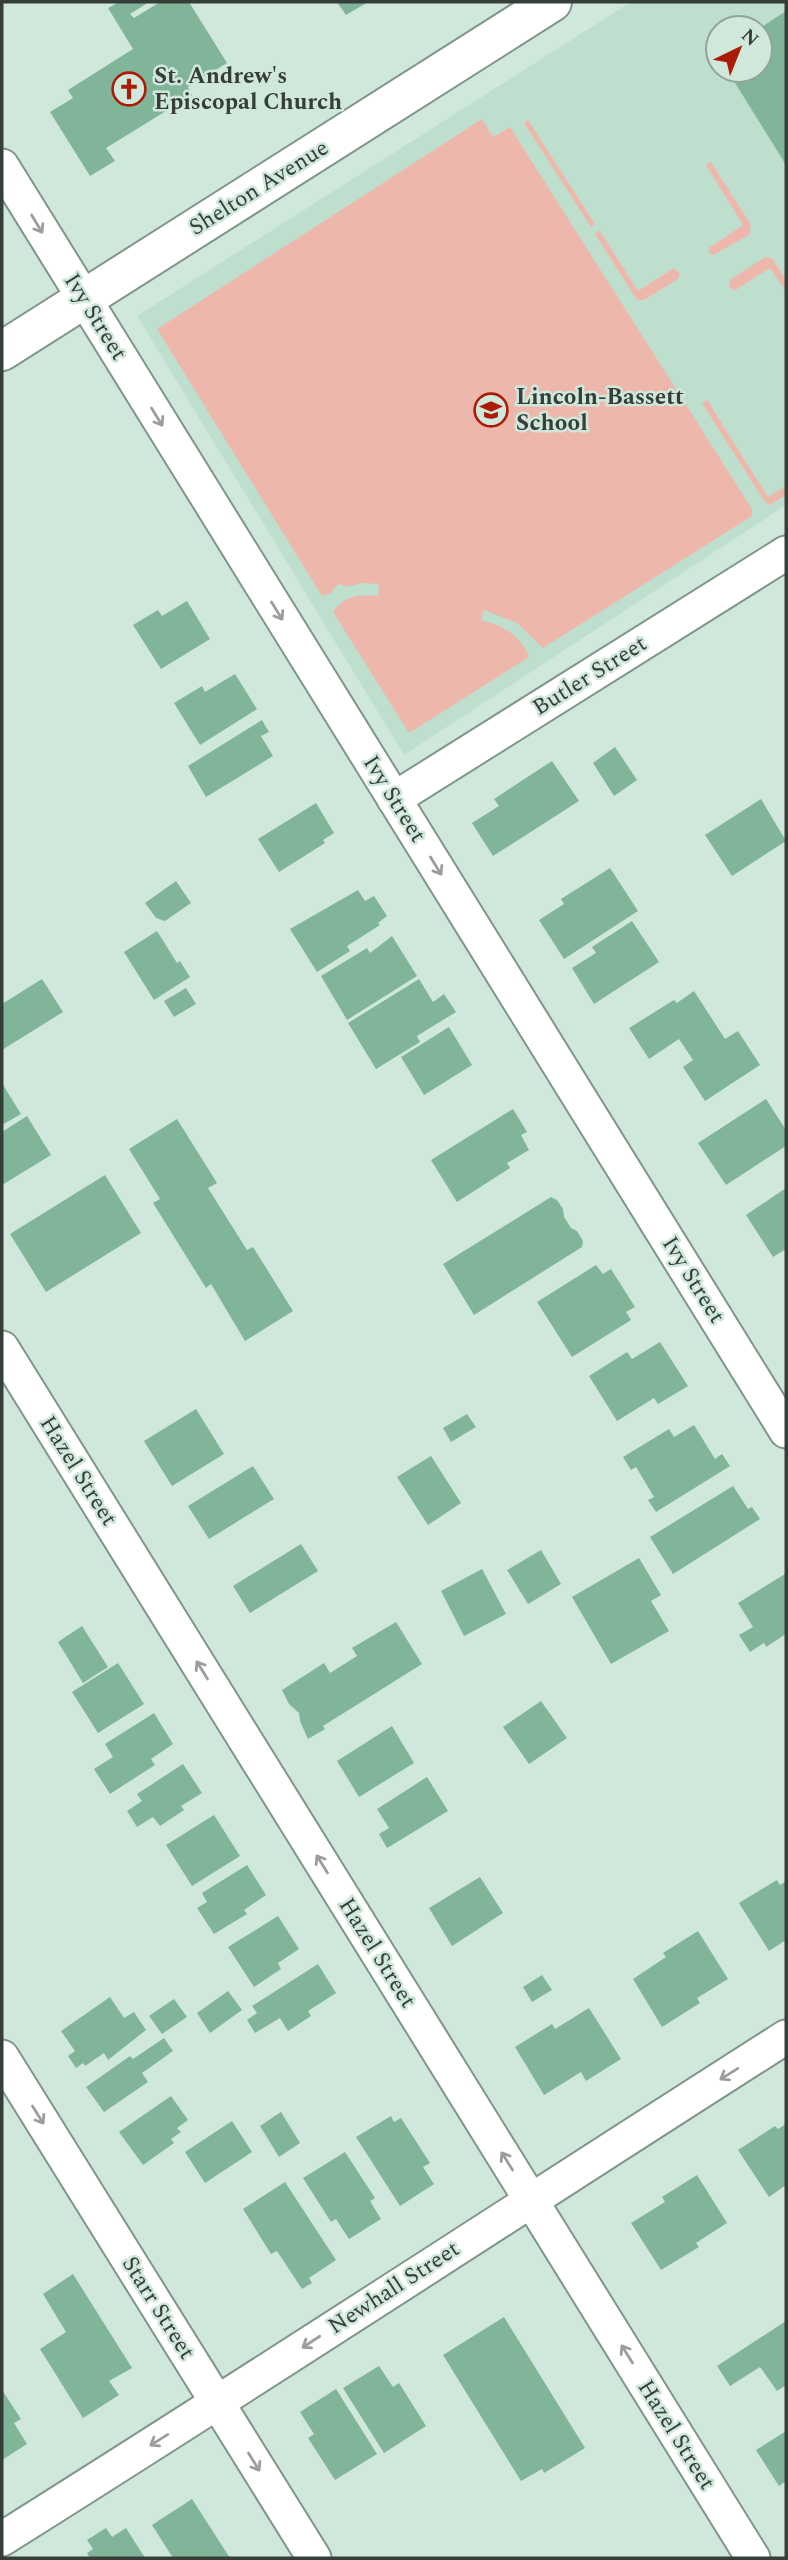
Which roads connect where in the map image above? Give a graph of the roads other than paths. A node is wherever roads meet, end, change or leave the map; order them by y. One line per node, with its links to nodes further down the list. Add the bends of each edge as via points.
1 (552, 2): 3 (street, Shelton Avenue)
2 (2, 166): 3 (street, Ivy Street, one-way to 3)
3 (83, 299): 4 (street, Shelton Avenue); 6 (street, Ivy Street, one-way to 6)
4 (2, 352)
5 (786, 552): 6 (street, Butler Street)
6 (394, 799): 8 (street, Ivy Street, one-way to 8)
7 (2, 1348): 11 (street, Hazel Street, one-way to 7)
8 (786, 1431)
9 (786, 2037): 11 (street, Newhall Street, one-way to 11)
10 (2, 2057): 12 (street, Starr Street, one-way to 12)
11 (531, 2199): 12 (street, Newhall Street, one-way to 12); 15 (street, Hazel Street, one-way to 11)
12 (217, 2404): 13 (street, Newhall Street, one-way to 13); 14 (street, Starr Street, one-way to 14)
13 (2, 2539)
14 (314, 2558)
15 (752, 2558)

